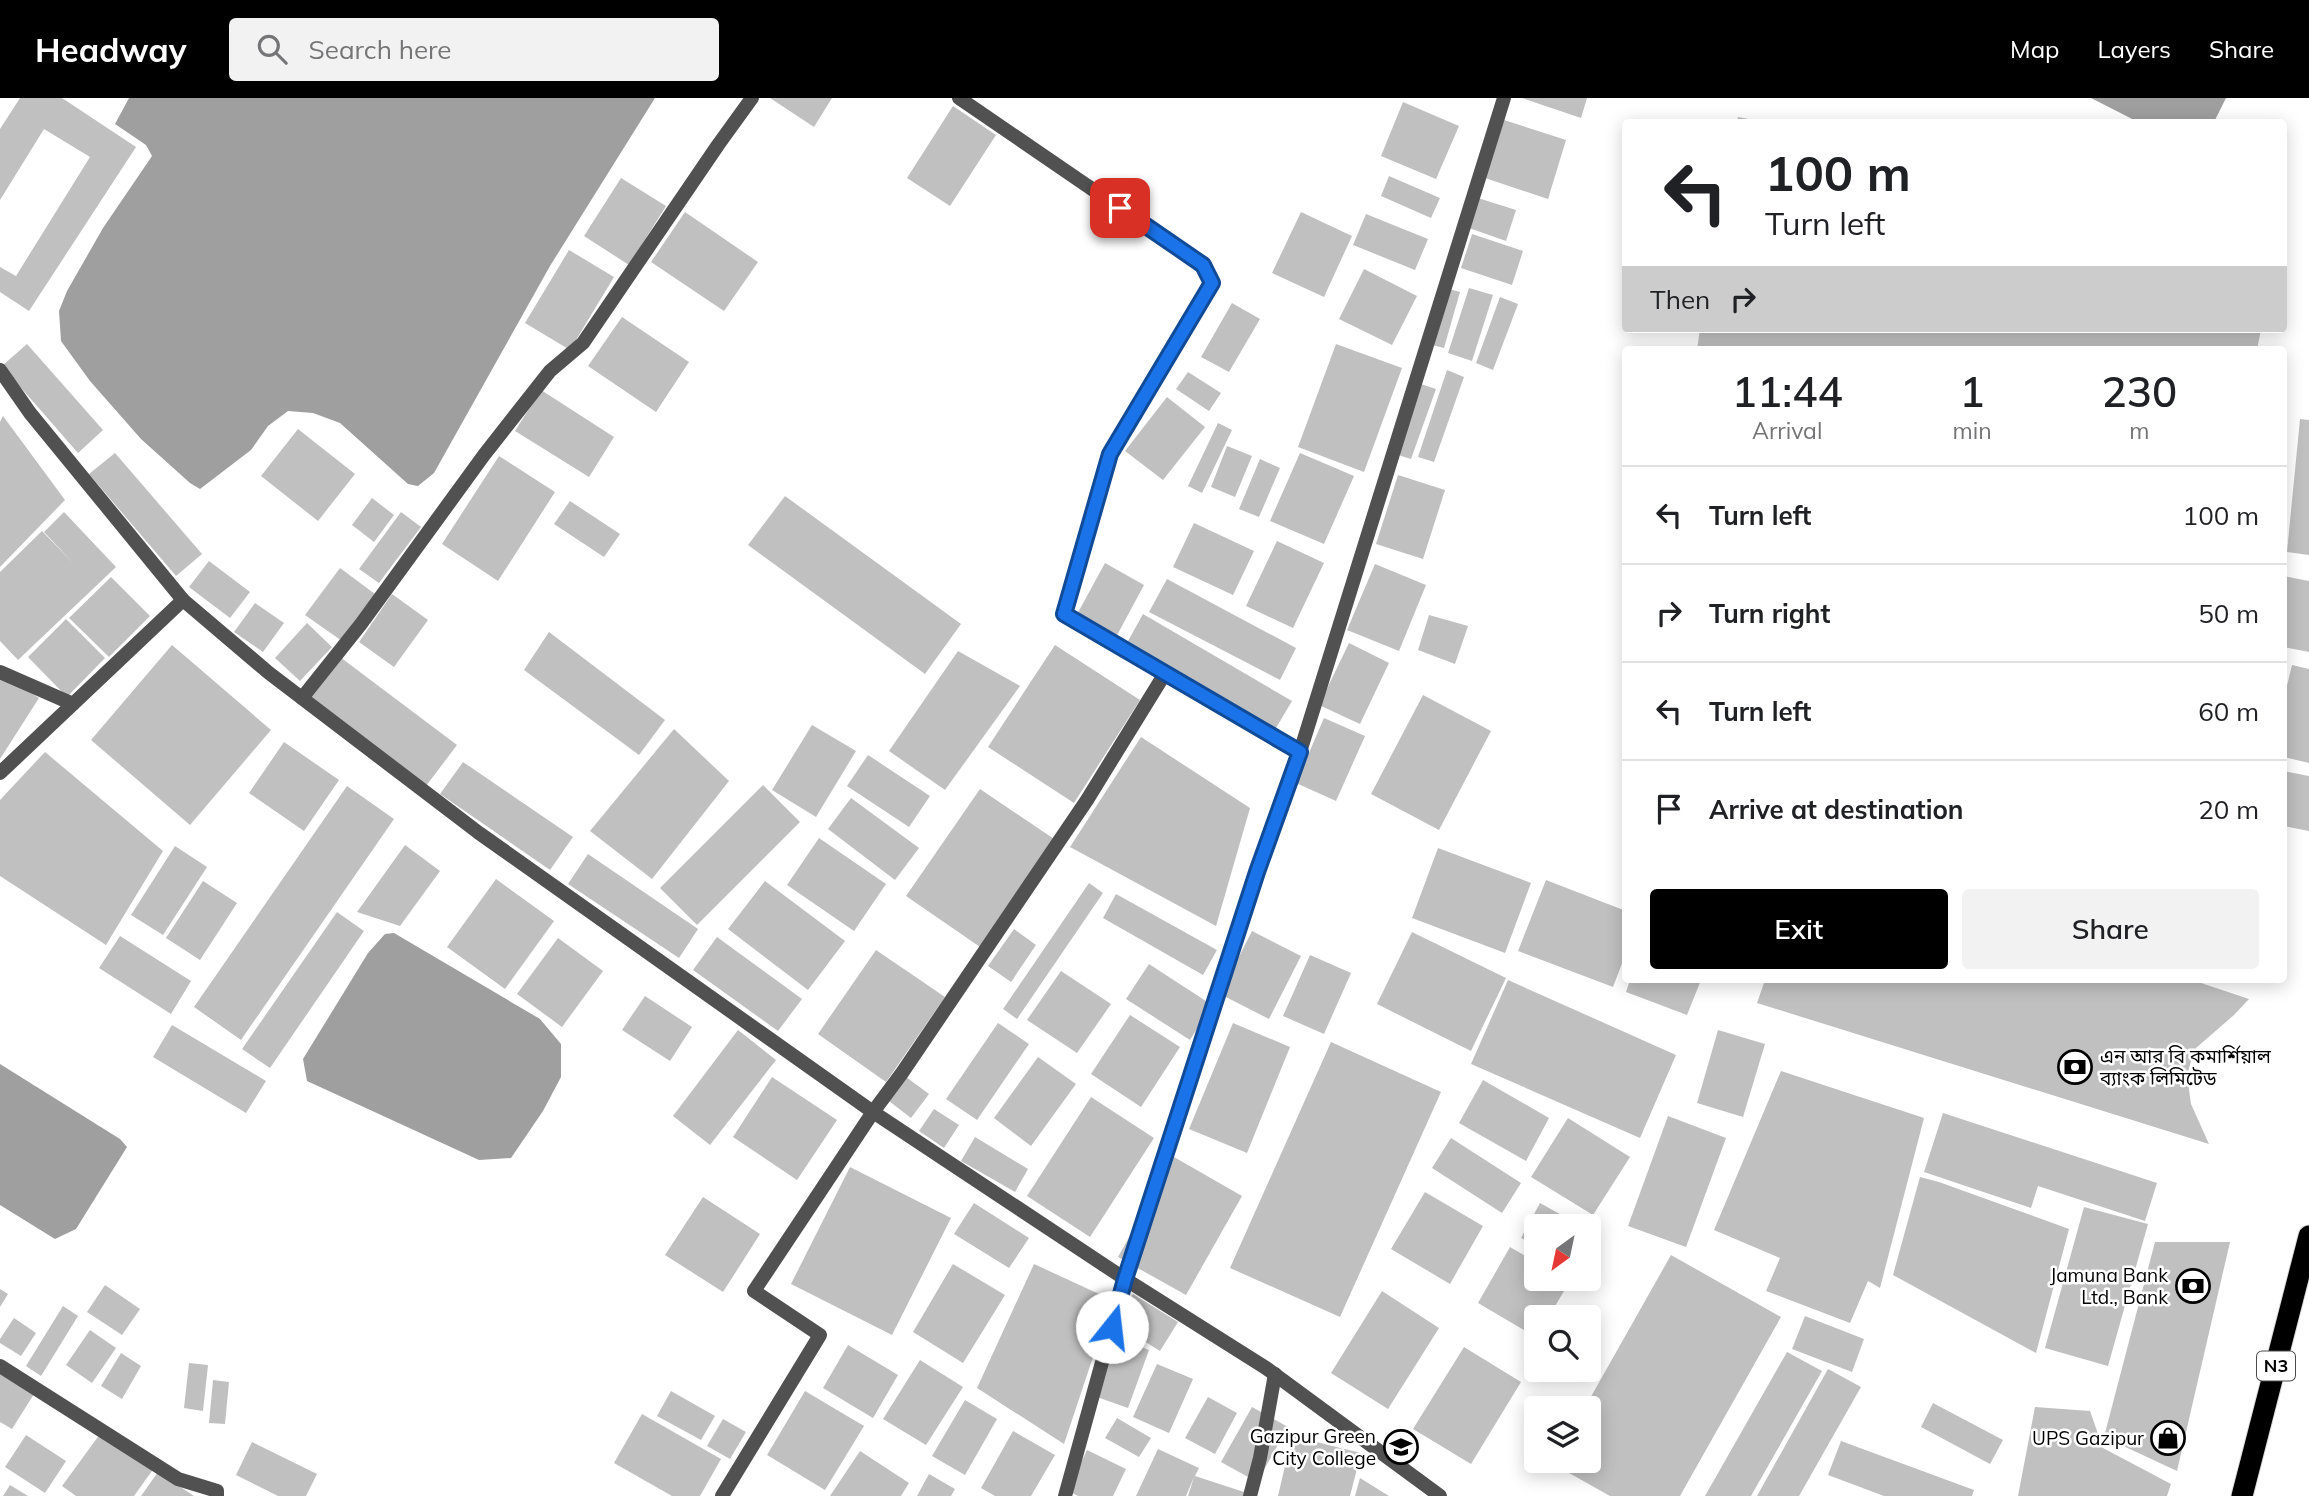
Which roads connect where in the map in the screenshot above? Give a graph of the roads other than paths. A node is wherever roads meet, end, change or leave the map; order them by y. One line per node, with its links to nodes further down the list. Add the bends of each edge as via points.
1 (752, 98): 8 (street, via 583,343 550,370)
2 (959, 98): 7 (street, via 1203,265 1212,283 1110,454 1064,614)
3 (1504, 98): 10 (street)
4 (0, 370): 5 (street)
5 (183, 600): 8 (street); 9 (street)
6 (0, 672): 9 (street)
7 (1164, 675): 10 (street); 12 (street, via 1087,800)
8 (302, 698): 12 (street, via 479,833)
9 (73, 704): 11 (street)
10 (1300, 752): 14 (street, via 1252,885)
11 (0, 773)
12 (873, 1112): 14 (street); 18 (street, via 754,1291 820,1335)
13 (2309, 1236): 22 (highway, N3)
14 (1125, 1279): 16 (street); 19 (street)
15 (0, 1366): 17 (street, via 178,1479 217,1491)
16 (1275, 1374): 20 (street); 21 (street)
17 (217, 1496)
18 (722, 1496)
19 (1065, 1496)
20 (1250, 1496)
21 (1440, 1496)
22 (2242, 1496)

